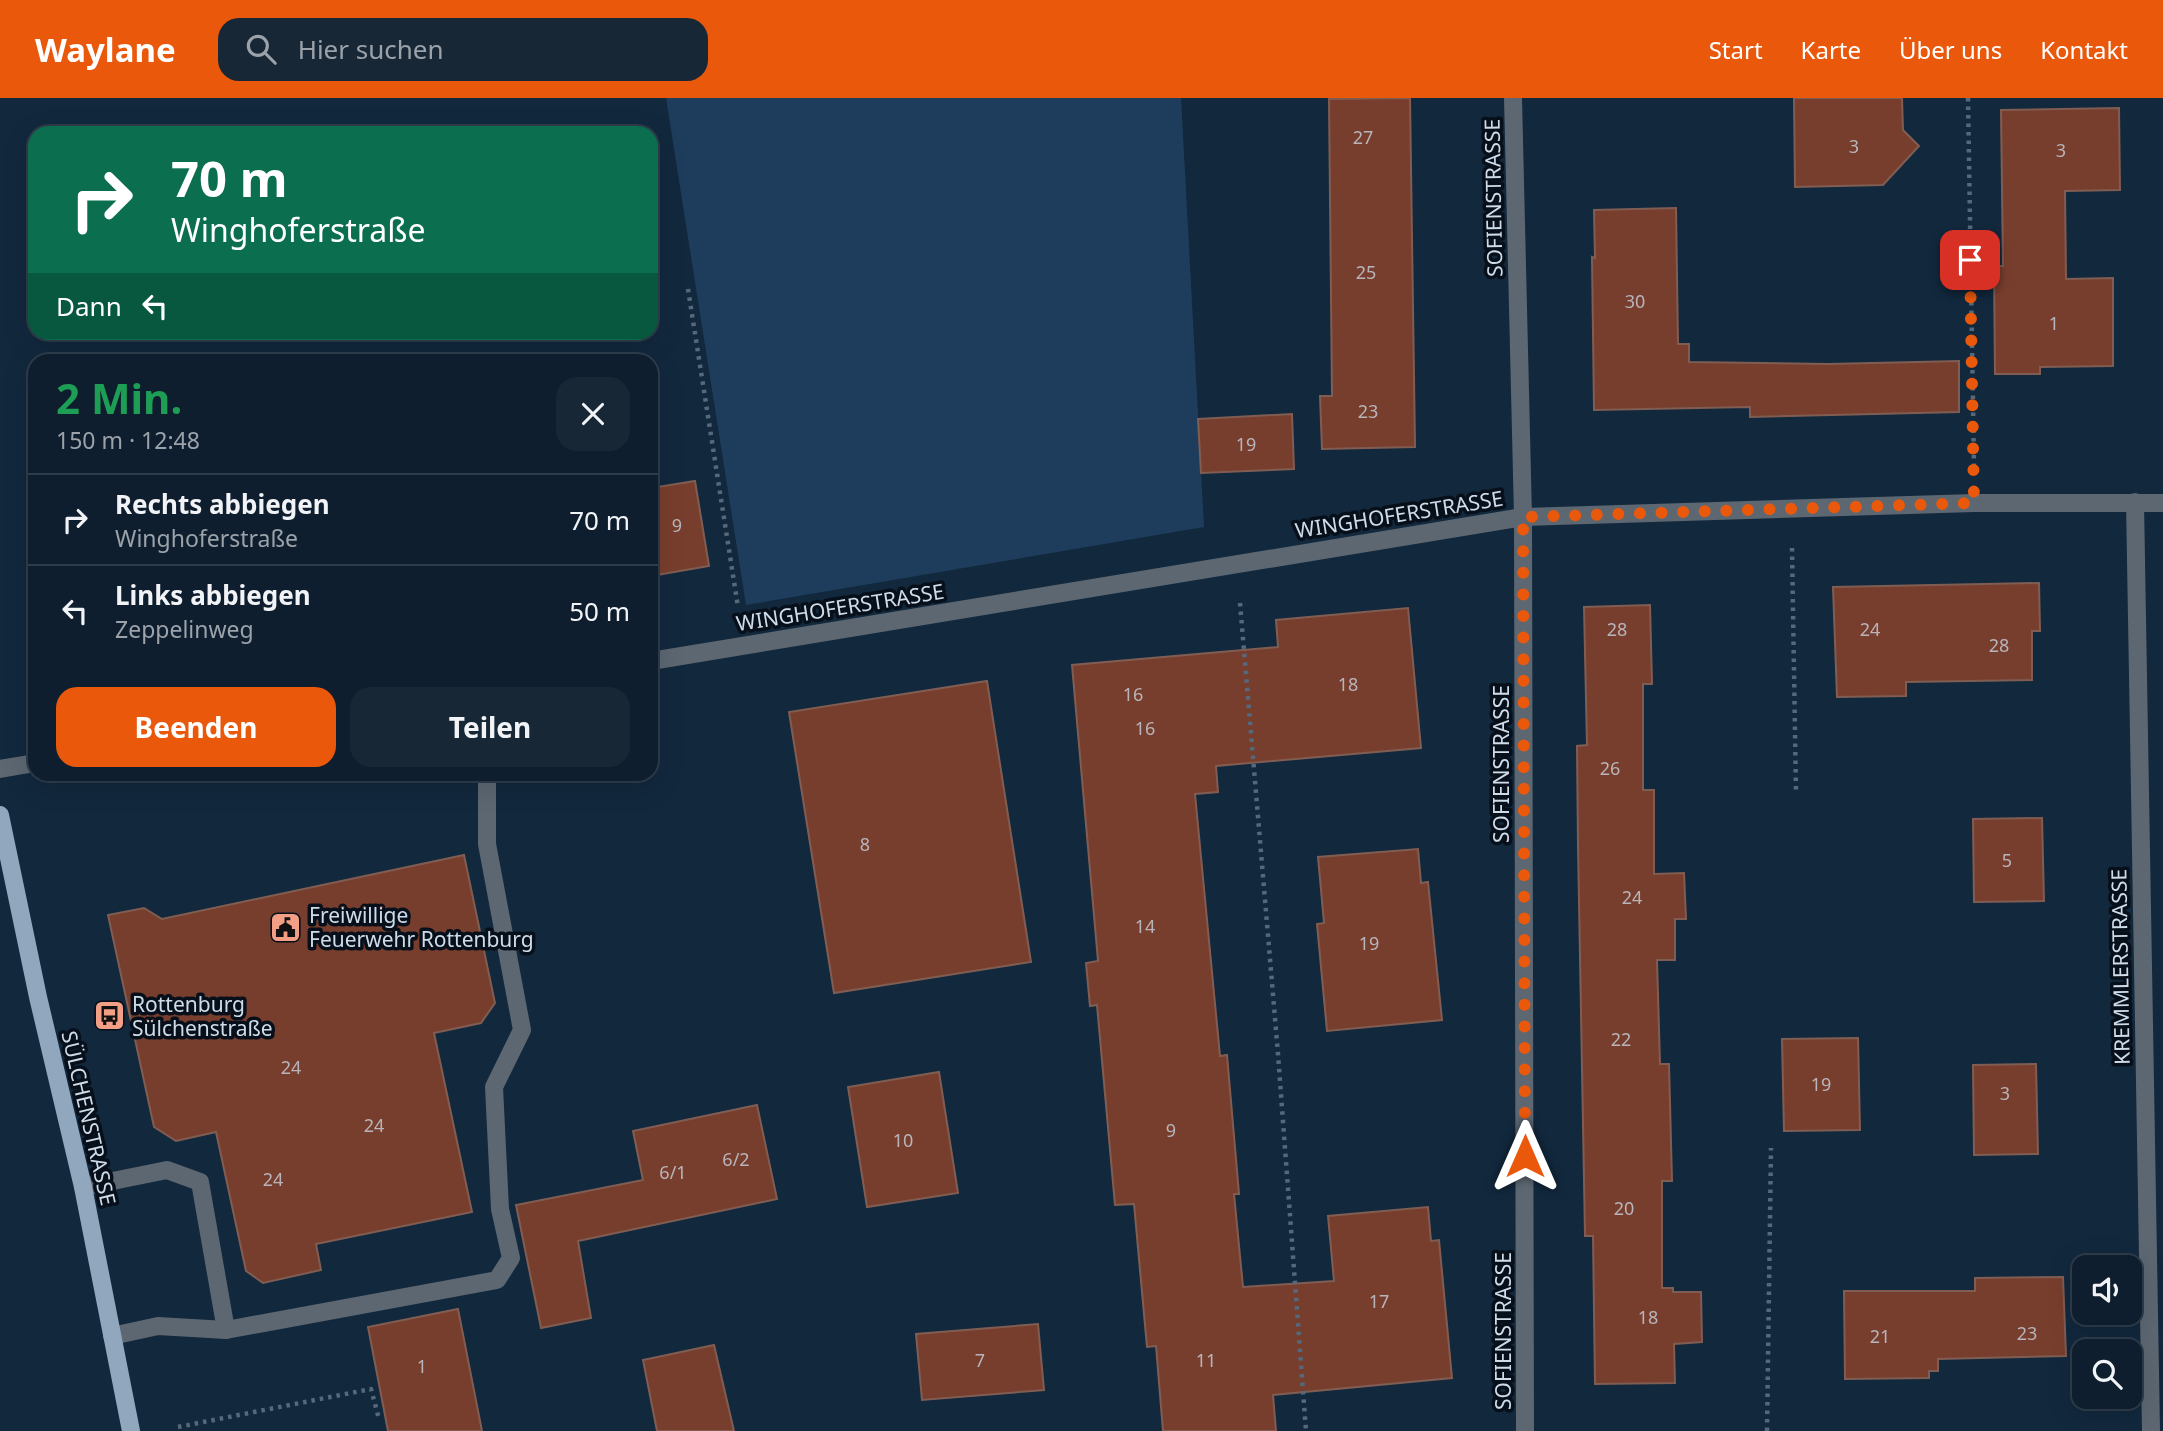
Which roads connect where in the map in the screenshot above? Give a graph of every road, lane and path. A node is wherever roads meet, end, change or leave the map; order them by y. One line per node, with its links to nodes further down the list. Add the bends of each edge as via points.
1 (1513, 98): 8 (street, SOFIENSTRASSE)
2 (1968, 98): 5 (path)
3 (688, 289): 10 (path)
4 (2135, 502): 5 (street, WINGHOFERSTRASSE); 6 (street, WINGHOFERSTRASSE); 27 (street, KREMMLERSTRASSE)
5 (1974, 503): 7 (street, WINGHOFERSTRASSE)
6 (2163, 503)
7 (1792, 509): 8 (street, WINGHOFERSTRASSE); 15 (path)
8 (1523, 517): 9 (street, WINGHOFERSTRASSE); 25 (street, SOFIENSTRASSE)
9 (1237, 564): 10 (street, WINGHOFERSTRASSE); 24 (path)
10 (744, 645): 11 (street, WINGHOFERSTRASSE)
11 (658, 659)
12 (28, 764): 13 (street)
13 (0, 769)
14 (486, 781): 19 (street, via 487,844 522,1030 494,1087 500,1209 511,1258 497,1280)
15 (1796, 793)
16 (0, 815): 18 (main road, SÜLCHENSTRASSE)
17 (1771, 1148): 26 (path)
18 (83, 1187): 19 (street, via 167,1170 200,1182); 20 (main road, SÜLCHENSTRASSE)
19 (226, 1330): 20 (street, via 158,1326)
20 (112, 1336): 23 (main road, SÜLCHENSTRASSE)
21 (379, 1419): 22 (path, via 371,1389)
22 (178, 1427)
23 (131, 1431)
24 (1306, 1431)
25 (1525, 1431)
26 (1767, 1431)
27 (2151, 1431)

